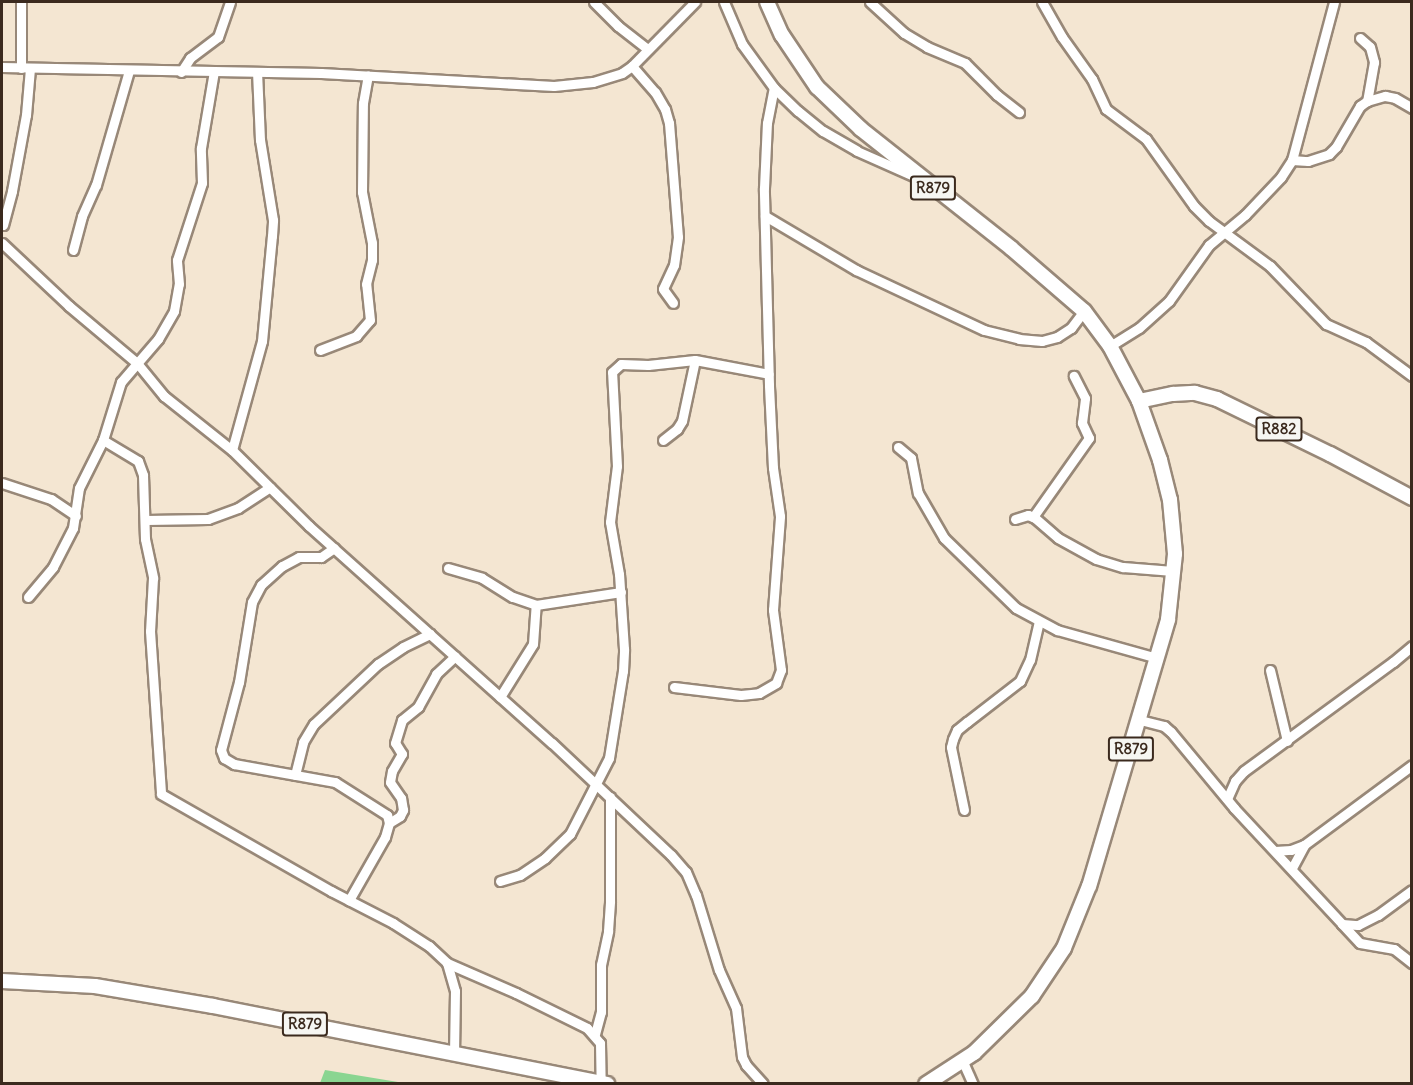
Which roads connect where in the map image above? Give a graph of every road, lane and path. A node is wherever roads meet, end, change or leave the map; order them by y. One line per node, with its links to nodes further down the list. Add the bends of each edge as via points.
1 (21, 2): 14 (street)
2 (230, 2): 17 (street, via 218,37 190,58)
3 (594, 2): 11 (street)
4 (696, 2): 11 (street)
5 (724, 2): 20 (street, via 742,45)
6 (768, 2): 25 (main road, R879, via 782,35 817,87)
7 (870, 2): 23 (street, via 904,33 965,63)
8 (1042, 2): 28 (street, via 1092,79 1106,109 1146,139 1194,206)
9 (1334, 2): 24 (street)
10 (1360, 38): 21 (street, via 1370,48 1374,62)
11 (647, 49): 12 (street)
12 (632, 66): 19 (street, via 607,79 554,86); 31 (street, via 665,109 671,132 678,237 674,265 663,289)
13 (2, 67): 14 (street)
14 (26, 68): 15 (street); 27 (street, via 26,115)
15 (129, 71): 17 (street); 30 (street)
16 (214, 71): 17 (street); 18 (street); 36 (street, via 201,148 202,183 177,260 179,284 174,311 158,339)
17 (181, 72)
18 (257, 72): 19 (street); 44 (street, via 272,236 262,341)
19 (368, 75): 34 (street, via 363,103 362,192 372,243 366,295 370,320 356,336)
20 (774, 88): 25 (street, via 823,131 885,166); 26 (street, via 764,160)
21 (1367, 100): 22 (street, via 1385,96); 24 (street, via 1329,154 1308,161)
22 (1412, 108)
23 (1019, 112)
24 (1292, 160): 28 (street, via 1255,205)
25 (923, 180): 32 (main road, R879)
26 (765, 216): 32 (street, via 856,270 984,330 1042,341 1071,328); 37 (street)
27 (3, 225)
28 (1223, 231): 33 (street, via 1169,301); 39 (street, via 1270,266 1326,324 1366,342)
29 (2, 243): 36 (street)
30 (73, 250)
31 (673, 303)
32 (1084, 311): 33 (main road, R879)
33 (1110, 346): 40 (main road, R879)
34 (320, 350)
35 (695, 360): 37 (street); 42 (street, via 682,421); 55 (street, via 621,364 612,372 617,466 609,522)
36 (137, 363): 41 (street, via 121,382); 44 (street, via 164,396)
37 (769, 374): 64 (street, via 773,468 780,516 773,610 779,678 759,693 741,695)
38 (1074, 376): 49 (street, via 1085,398 1082,423 1089,438)
39 (1412, 376)
40 (1139, 401): 47 (main road, R882, via 1195,393 1217,399); 54 (main road, R879, via 1166,478 1175,554)
41 (103, 440): 48 (street, via 80,489); 51 (street, via 141,466)
42 (663, 440)
43 (898, 447): 58 (street, via 909,454 918,494 944,538 1016,608)
44 (232, 450): 46 (street)
45 (2, 483): 48 (street, via 51,499)
46 (270, 488): 51 (street, via 238,508 208,519); 52 (street)
47 (1412, 498)
48 (76, 516): 56 (street, via 65,546)
49 (1033, 517): 50 (street); 54 (street, via 1058,538 1095,559 1124,567)
50 (1015, 519)
51 (146, 520): 80 (street, via 145,539 153,578 150,632 161,794)
52 (334, 548): 59 (street); 69 (street, via 321,556 299,557 261,585 247,617 242,671 223,738 224,758 234,764)
53 (448, 568): 57 (street, via 482,578)
54 (1173, 571): 62 (main road, R879, via 1168,620)
55 (621, 592): 57 (street); 70 (street, via 623,671 609,758)
56 (28, 597)
57 (536, 606): 65 (street, via 533,644)
58 (1039, 622): 62 (street); 73 (street, via 1030,660 1020,681 962,726 953,739 951,747)
59 (430, 634): 61 (street); 69 (street, via 378,664 314,724 303,742)
60 (1412, 646): 67 (street)
61 (455, 656): 65 (street); 74 (street, via 436,674 418,708 402,720 395,741 402,754 390,782 401,798 403,810)
62 (1157, 658): 66 (main road, R879)
63 (1270, 670): 67 (street)
64 (674, 687)
65 (500, 697): 70 (street)
66 (1140, 720): 72 (street, via 1164,726 1171,732); 87 (main road, R879, via 1089,886 1064,948 1032,996)
67 (1287, 741): 72 (street, via 1244,771)
68 (1412, 765): 75 (street)
69 (295, 775): 74 (street, via 344,786 379,808)
70 (597, 785): 71 (street); 78 (street, via 585,801 574,828 561,843 520,875)
71 (610, 797): 85 (street, via 610,902 600,965 601,1012); 89 (street, via 686,872 721,977 736,1008 742,1057)
72 (1227, 799): 76 (street)
73 (964, 810)
74 (389, 823): 80 (street, via 382,843)
75 (1304, 845): 76 (street); 77 (street)
76 (1275, 851): 77 (street)
77 (1292, 868): 81 (street)
78 (501, 881)
79 (1412, 890): 81 (street, via 1358,925)
80 (349, 900): 82 (street, via 406,930)
81 (1342, 924): 83 (street, via 1360,944 1394,949)
82 (447, 963): 85 (street); 86 (street, via 455,991)
83 (1412, 963)
84 (2, 981): 86 (main road, R879, via 95,986)
85 (595, 1034): 88 (street, via 602,1051)
86 (454, 1052): 88 (main road, R879)
87 (963, 1062): 90 (main road, R879); 91 (street)
88 (604, 1083)
89 (763, 1083)
90 (926, 1083)
91 (974, 1083)

